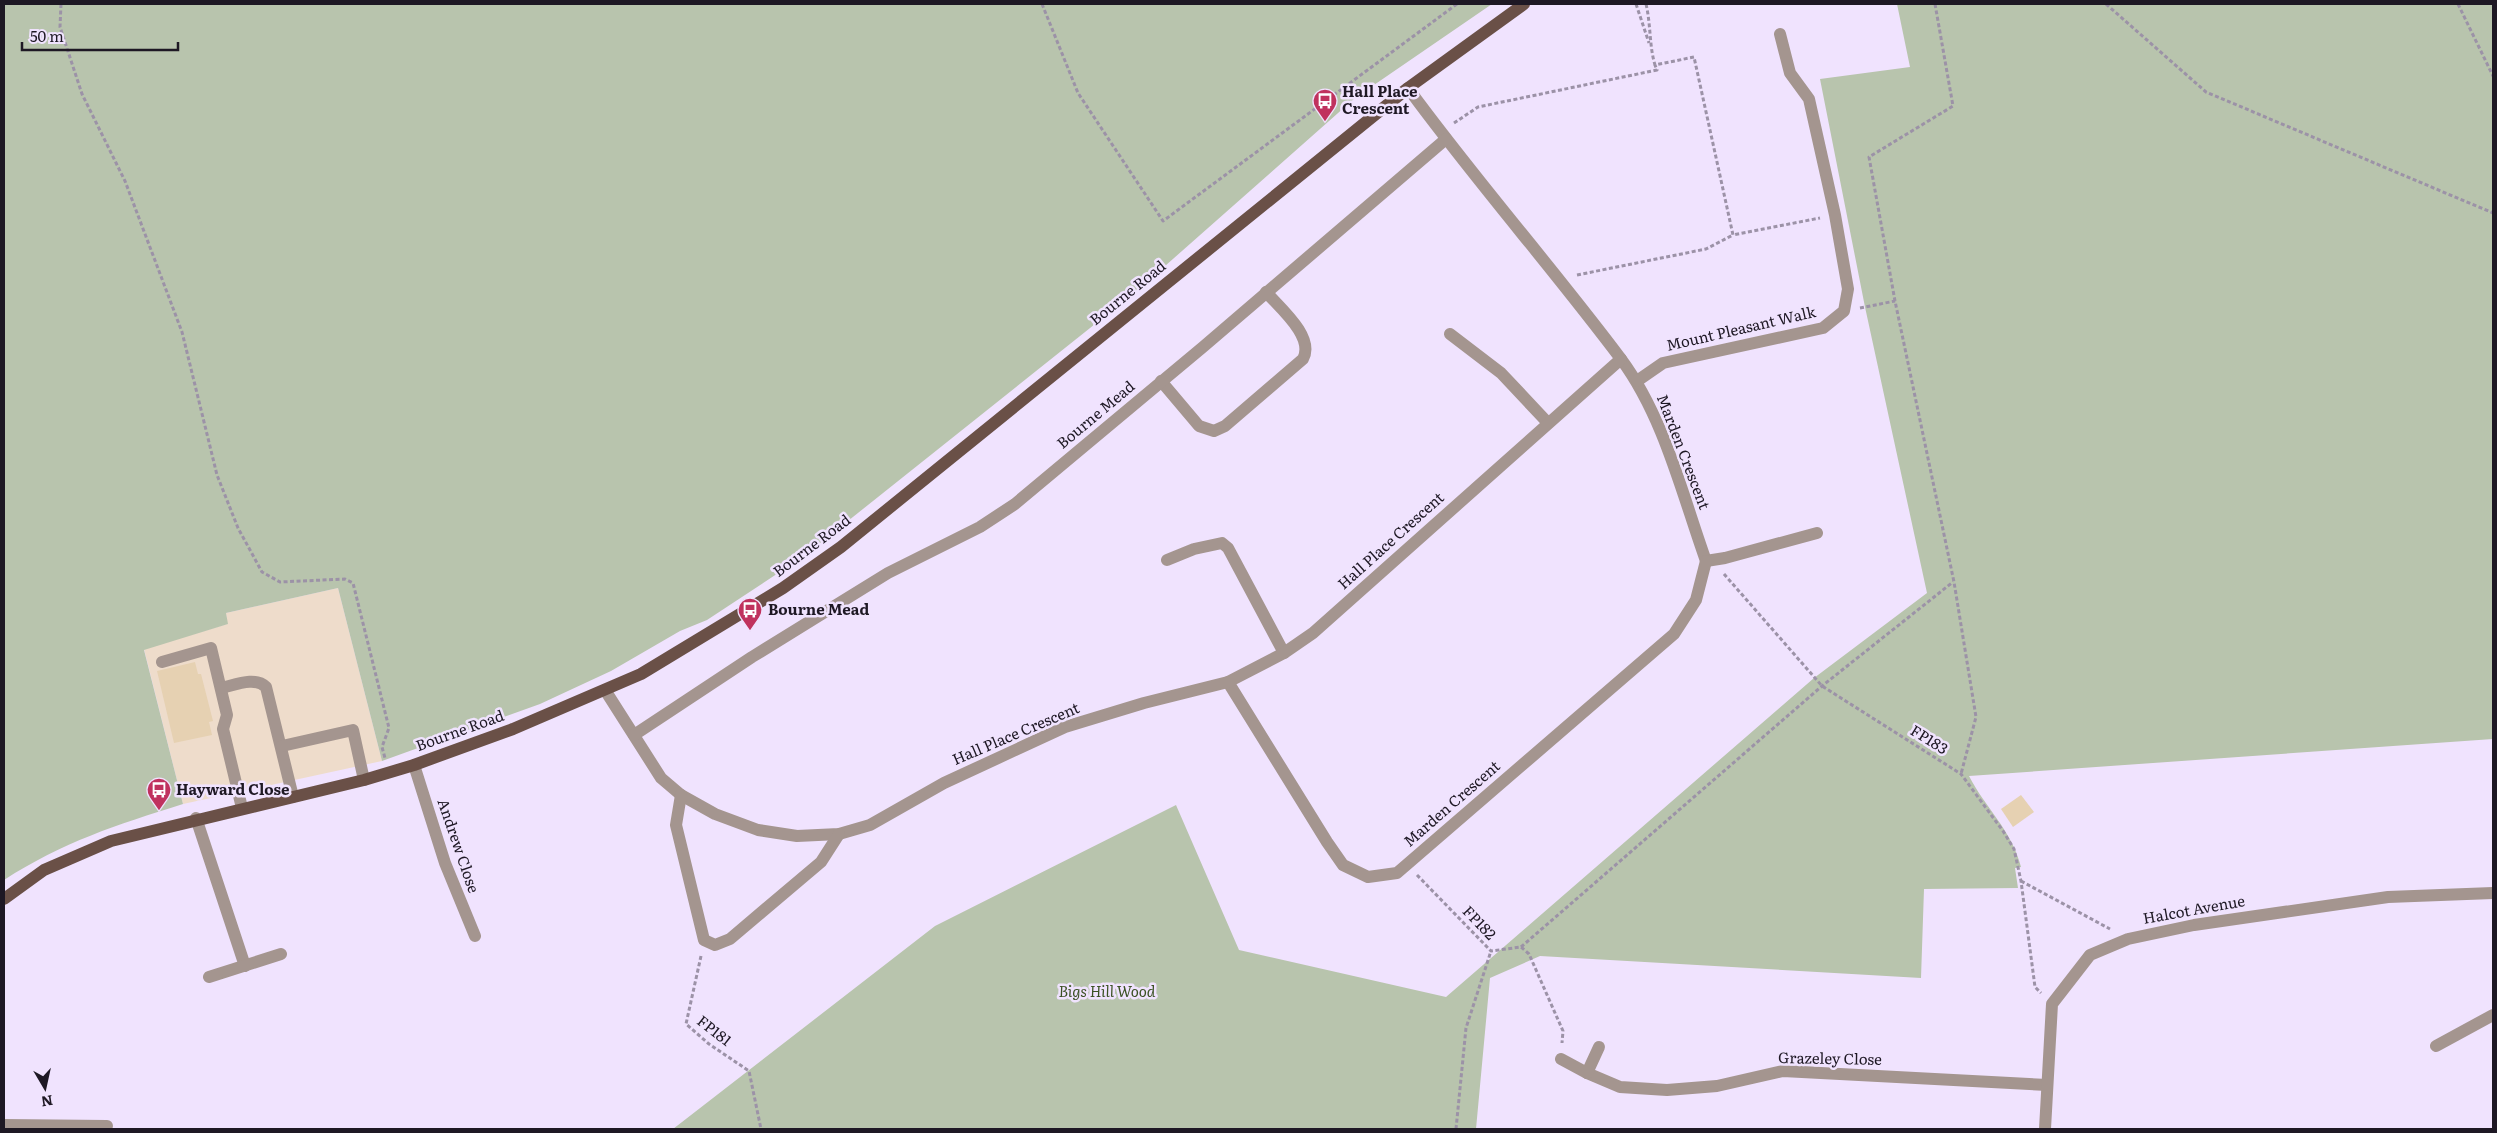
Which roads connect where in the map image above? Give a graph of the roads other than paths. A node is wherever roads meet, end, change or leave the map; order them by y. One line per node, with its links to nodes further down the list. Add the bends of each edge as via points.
1 (1524, 4): 3 (main road, Bourne Road)
2 (1780, 34): 8 (street, Mount Pleasant Walk, via 1790,74 1809,99 1848,289 1844,311 1823,328 1663,363)
3 (1408, 88): 4 (street); 18 (main road, Bourne Road, via 841,546 783,588 686,648 641,674)
4 (1443, 135): 5 (street, Bourne Mead); 7 (street)
5 (1266, 292): 9 (street, Bourne Mead); 9 (street, via 1305,338 1307,346 1303,359 1261,396 1225,426 1214,431 1199,426)
6 (1450, 334): 10 (street, via 1500,373)
7 (1621, 359): 8 (street, Marden Crescent); 10 (street, Hall Place Crescent)
8 (1637, 380): 13 (street, Marden Crescent, via 1662,438)
9 (1162, 381): 19 (street, Bourne Mead, via 1015,504 980,527 888,573)
10 (1548, 423): 14 (street, Hall Place Crescent, via 1312,633)
11 (1818, 533): 13 (street)
12 (1167, 560): 14 (street, via 1194,549 1222,543 1228,548)
13 (1706, 561): 16 (street, Marden Crescent, via 1696,600 1674,634 1397,873 1368,877 1344,866)
14 (1284, 653): 16 (street, Hall Place Crescent)
15 (162, 662): 17 (street, via 211,648)
16 (1228, 682): 27 (street, Hall Place Crescent, via 1065,727 944,783 870,825)
17 (221, 688): 20 (street, via 254,682 266,687); 25 (street, via 227,715 223,729)
18 (604, 690): 19 (street, Hall Place Crescent); 21 (main road, Bourne Road, via 513,730)
19 (634, 735): 23 (street, Hall Place Crescent, via 661,778)
20 (282, 746): 22 (street, via 353,730); 24 (street)
21 (414, 765): 22 (main road, Bourne Road); 30 (street, Andrew Close, via 445,863)
22 (364, 780): 24 (main road, Bourne Road)
23 (681, 794): 27 (street, Hall Place Crescent, via 715,814 758,830 797,836); 27 (street, via 676,825 704,940 715,945 730,939 821,862)
24 (293, 797): 25 (main road, Bourne Road)
25 (242, 808): 26 (main road, Bourne Road)
26 (196, 818): 29 (main road, Bourne Road, via 111,841 44,870); 32 (street)
27 (839, 834)
28 (2493, 892): 39 (street, Halcot Avenue, via 2388,897 2194,925 2128,939 2090,956 2052,1004)
29 (4, 899)
30 (475, 936)
31 (281, 954): 32 (street)
32 (245, 966): 33 (street)
33 (209, 977)
34 (2493, 1015): 35 (street)
35 (2436, 1046)
36 (1599, 1047): 38 (street)
37 (1561, 1059): 38 (street, Grazeley Close)
38 (1587, 1073): 39 (street, Grazeley Close, via 1620,1087 1667,1090 1717,1086 1783,1071)
39 (2047, 1085): 42 (street)
40 (4, 1125): 41 (street)
41 (107, 1126)
42 (2044, 1129)

